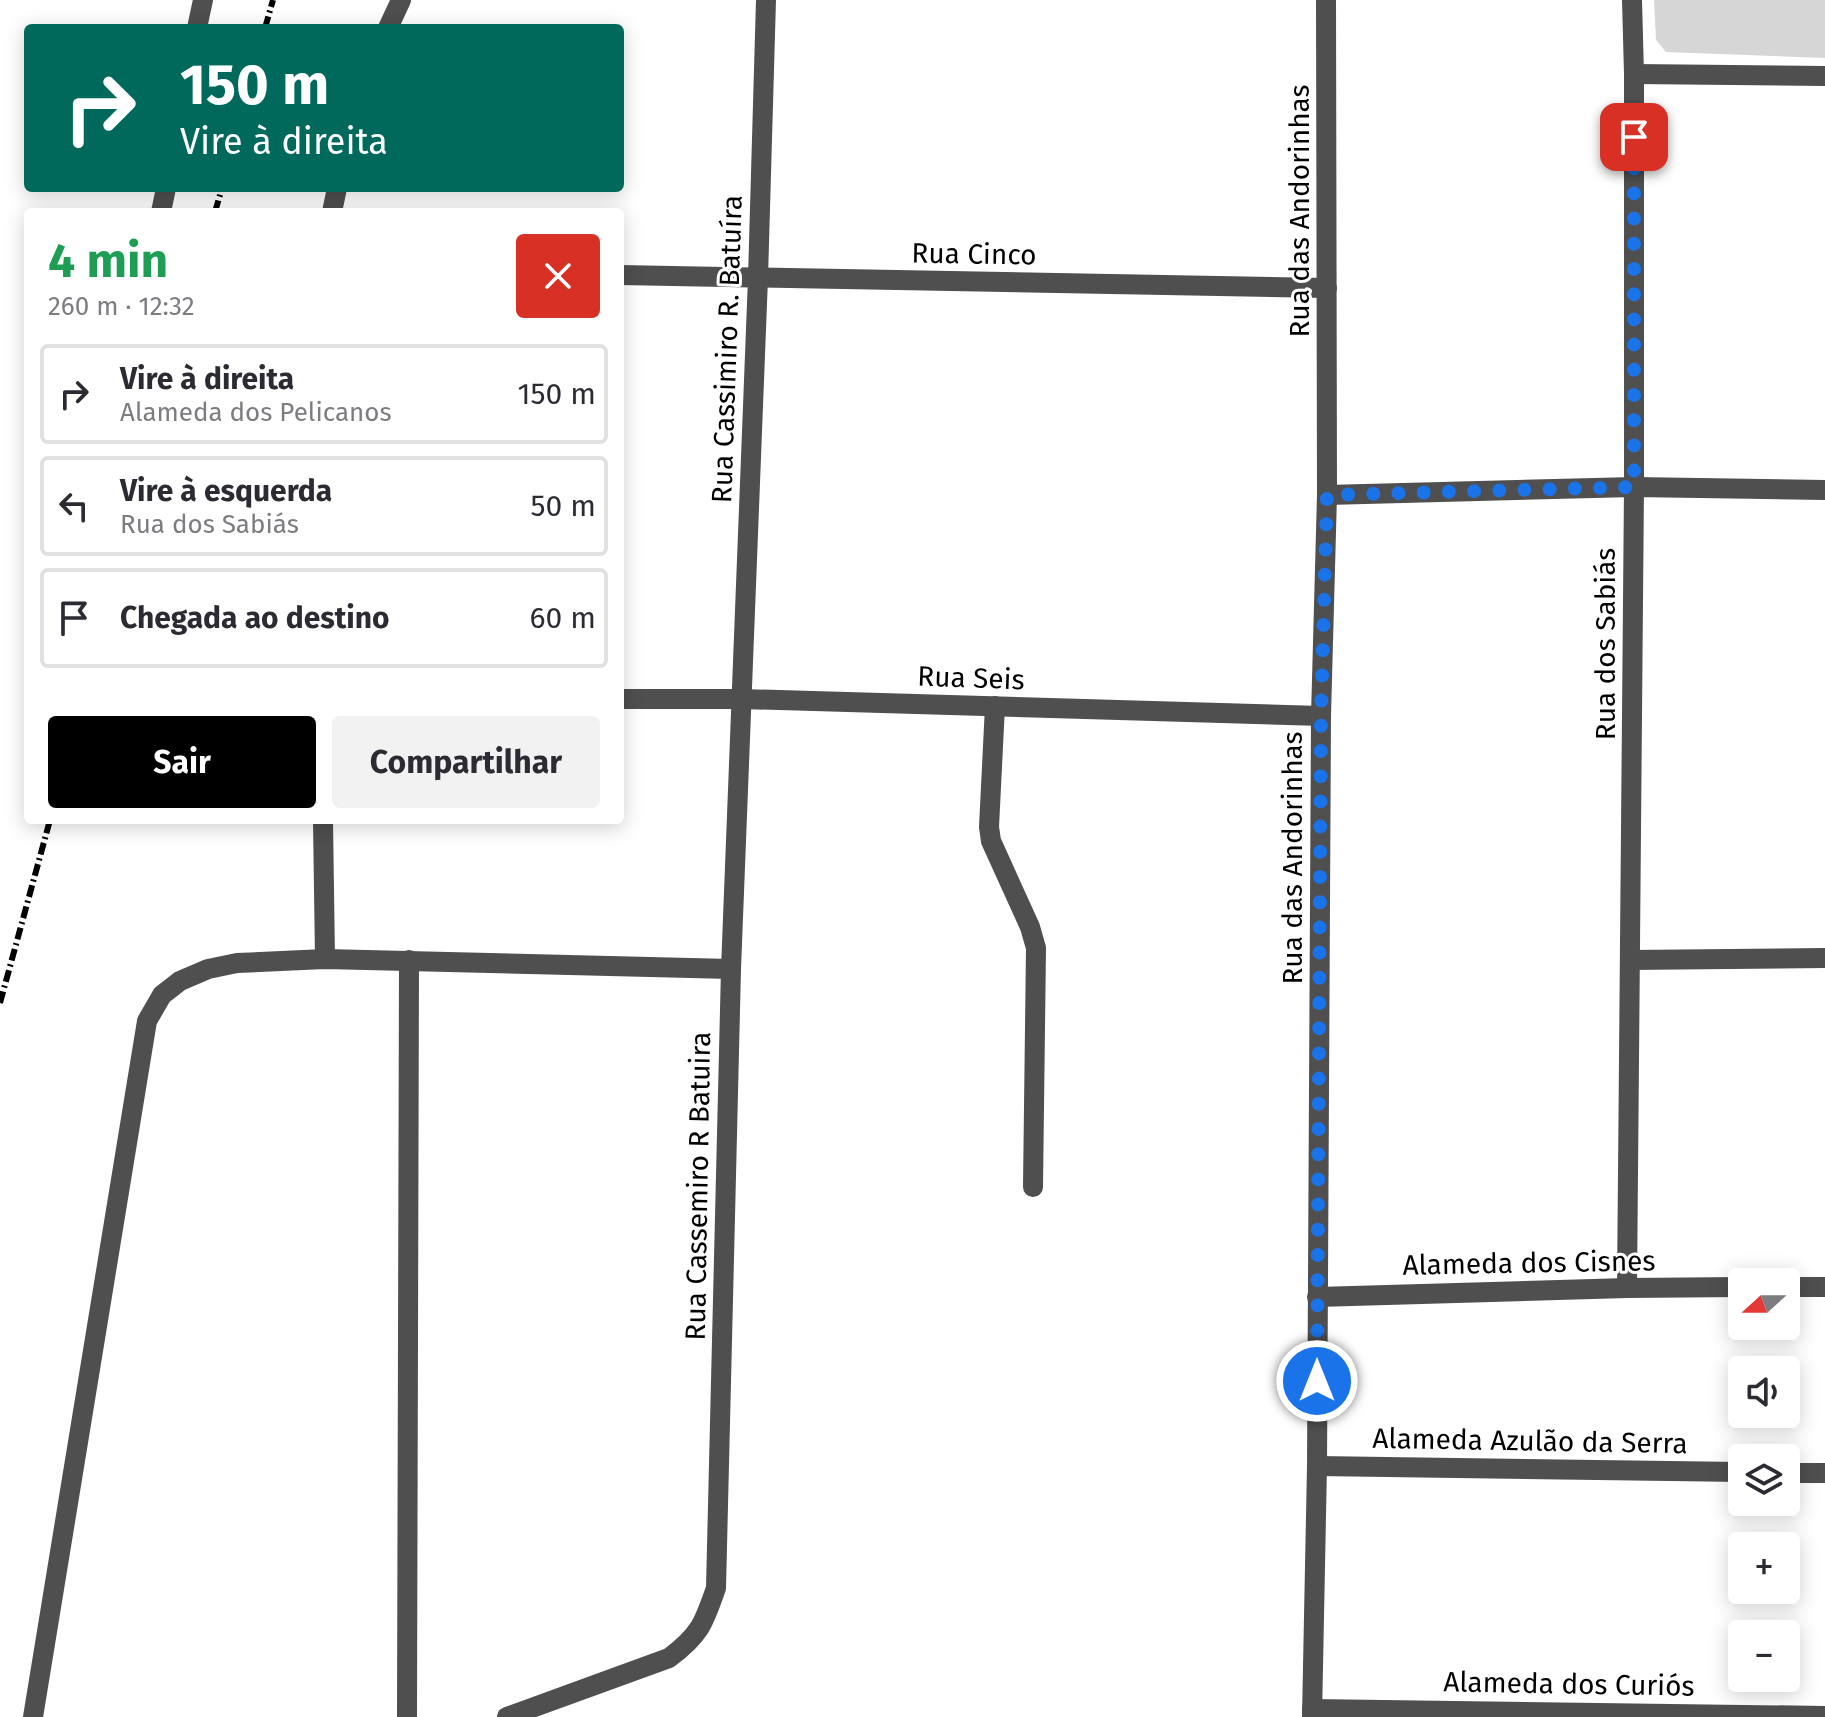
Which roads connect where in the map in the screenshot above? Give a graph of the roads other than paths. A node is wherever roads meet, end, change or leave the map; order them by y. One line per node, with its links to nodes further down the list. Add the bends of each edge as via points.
1 (203, 0): 6 (street)
2 (401, 0): 7 (street)
3 (766, 0): 11 (street, Rua Cassimiro R. Batuíra)
4 (1326, 0): 12 (street, Rua das Andorinhas)
5 (1632, 0): 8 (street, Rua dos Sabiás)
6 (198, 24)
7 (390, 24)
8 (1634, 74): 9 (street); 13 (street, Rua dos Sabiás)
9 (1825, 76)
10 (624, 275): 11 (street, Rua Cinco)
11 (758, 278): 12 (street, Rua Cinco); 17 (street, Rua Cassimiro R. Batuíra)
12 (1327, 288): 15 (street, Rua das Andorinhas)
13 (1634, 487): 14 (street); 15 (street); 24 (street, Rua dos Sabiás)
14 (1825, 490)
15 (1327, 495): 19 (street, Rua das Andorinhas)
16 (624, 699): 17 (street, Rua Seis)
17 (742, 699): 18 (street, Rua Seis); 25 (street, Rua Cassemiro R Batuira)
18 (995, 706): 19 (street, Rua Seis); 26 (street, via 991,841 1036,948)
19 (1321, 716): 31 (street, Rua das Andorinhas)
20 (323, 824): 22 (street)
21 (1825, 958): 24 (street)
22 (325, 959): 23 (street); 38 (street, via 208,969 162,995 147,1021)
23 (409, 960): 25 (street); 39 (street)
24 (1630, 960): 30 (street, Rua dos Sabiás)
25 (731, 969): 40 (street, Rua Cassemiro R Batuira, via 716,1588 706,1619 690,1643 669,1658)
26 (1033, 1187)
27 (1728, 1287): 30 (street, Alameda dos Cisnes)
28 (1800, 1287): 29 (street)
29 (1825, 1287)
30 (1627, 1288): 31 (street, Alameda dos Cisnes)
31 (1317, 1297): 32 (street, Rua das Andorinhas)
32 (1317, 1466): 33 (street, Alameda Azulão da Serra); 36 (street, Rua das Andorinhas)
33 (1728, 1472)
34 (1800, 1473): 35 (street)
35 (1825, 1473)
36 (1312, 1713): 37 (street, Alameda dos Curiós)
37 (1825, 1716)
38 (33, 1717)
39 (407, 1717)
40 (507, 1717)

